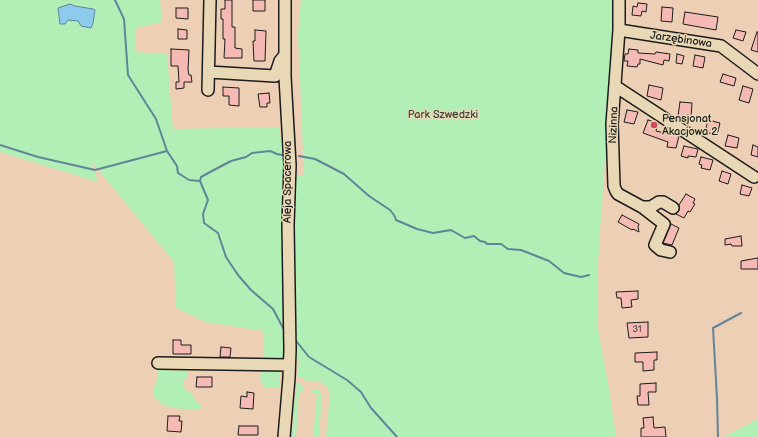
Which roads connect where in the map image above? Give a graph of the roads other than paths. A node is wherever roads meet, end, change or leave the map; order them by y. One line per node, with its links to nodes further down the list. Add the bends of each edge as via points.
1 (210, 0): 6 (street)
2 (285, 0): 5 (street, Aleja Spacerowa)
3 (619, 0): 4 (street, Nizinna)
4 (618, 30): 7 (street, Jarzębinowa, via 722,46); 10 (street, Nizinna)
5 (285, 56): 8 (street, via 280,61); 9 (street, Aleja Spacerowa)
6 (209, 72): 8 (street); 11 (street)
7 (758, 74)
8 (275, 76): 9 (street)
9 (285, 82): 17 (street, Aleja Spacerowa, via 290,165)
10 (615, 86): 12 (street); 13 (street, Nizinna, via 612,124 614,186 618,194)
11 (208, 90)
12 (754, 177)
13 (642, 207): 14 (street, via 651,207 663,202); 15 (street, Nizinna, via 664,224 655,245)
14 (673, 208)
15 (670, 252)
16 (158, 364): 17 (street)
17 (289, 365): 18 (street, Aleja Spacerowa)
18 (284, 437)

